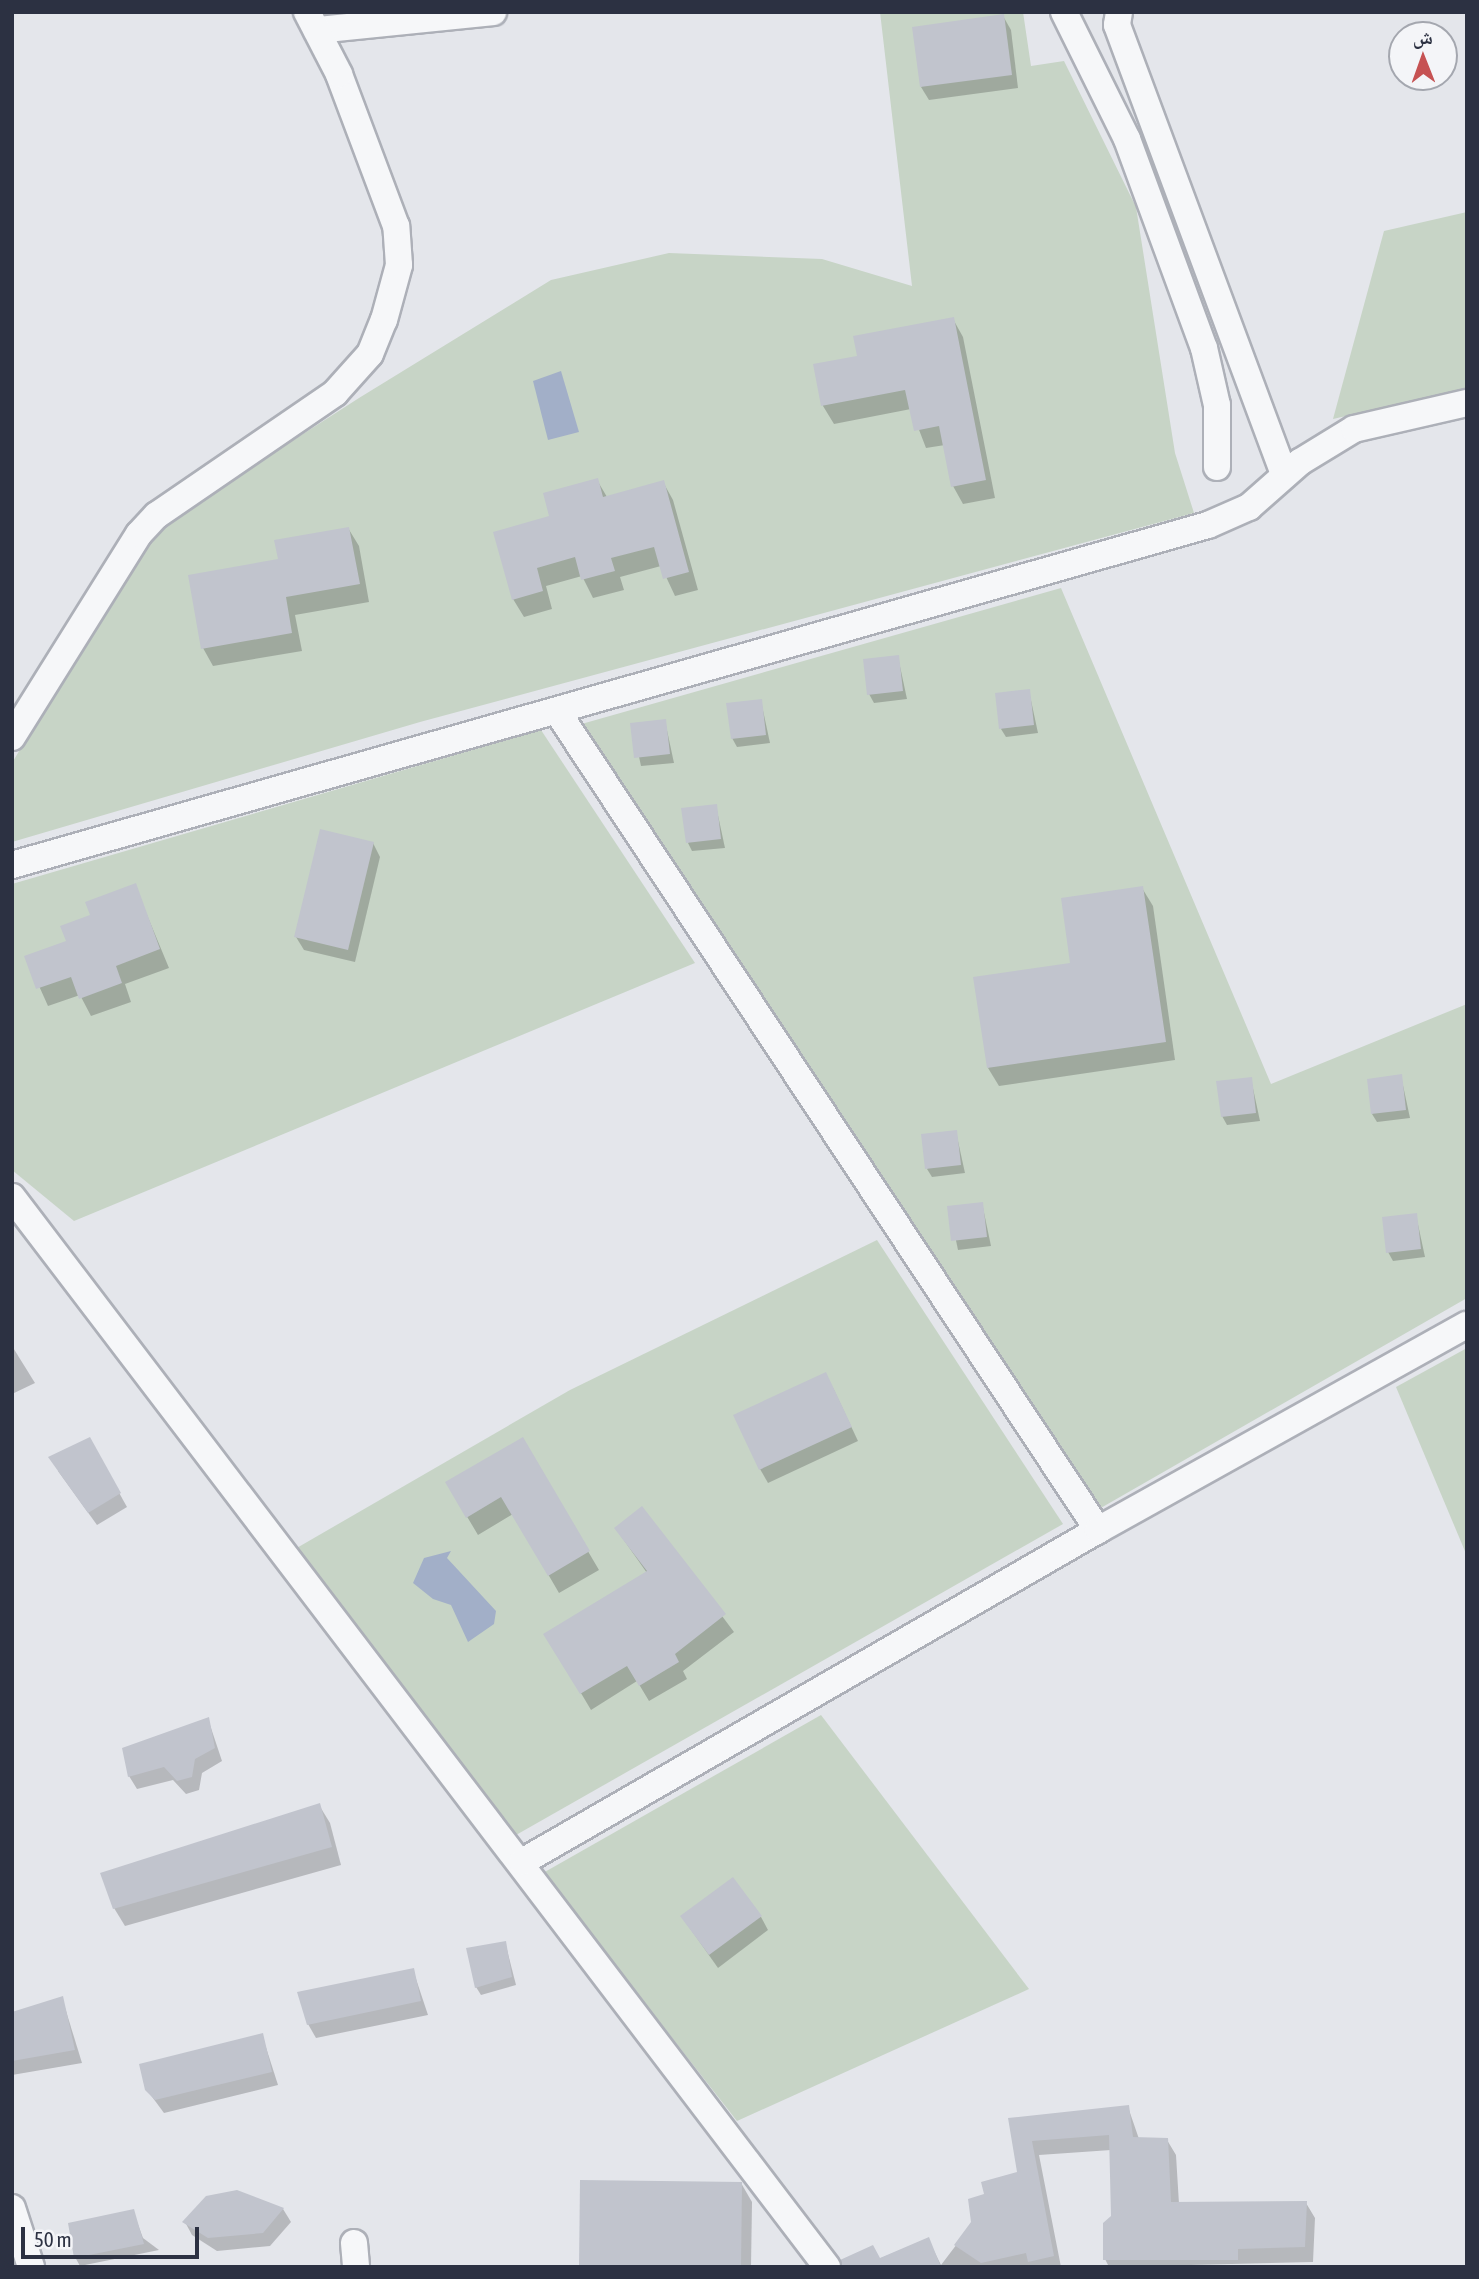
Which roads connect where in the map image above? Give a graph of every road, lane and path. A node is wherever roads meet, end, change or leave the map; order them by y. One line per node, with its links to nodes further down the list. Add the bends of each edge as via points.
1 (494, 12): 4 (street)
2 (1064, 12): 6 (street, via 1127,139 1200,336 1217,405)
3 (1119, 12): 7 (street, via 1117,25)
4 (312, 21): 9 (street, via 372,155 396,226 399,265 370,354 335,393 157,515 139,534)
5 (1467, 403): 7 (street, via 1354,429 1326,442)
6 (1217, 467)
7 (1284, 475): 8 (street, via 1249,507 1208,525)
8 (557, 711): 10 (street); 13 (street)
9 (12, 737)
10 (12, 865)
11 (12, 1197): 14 (street)
12 (1467, 1325): 13 (street)
13 (1098, 1530): 14 (street)
14 (522, 1862): 17 (street)
15 (12, 2208): 16 (street)
16 (31, 2267)
17 (827, 2267)

